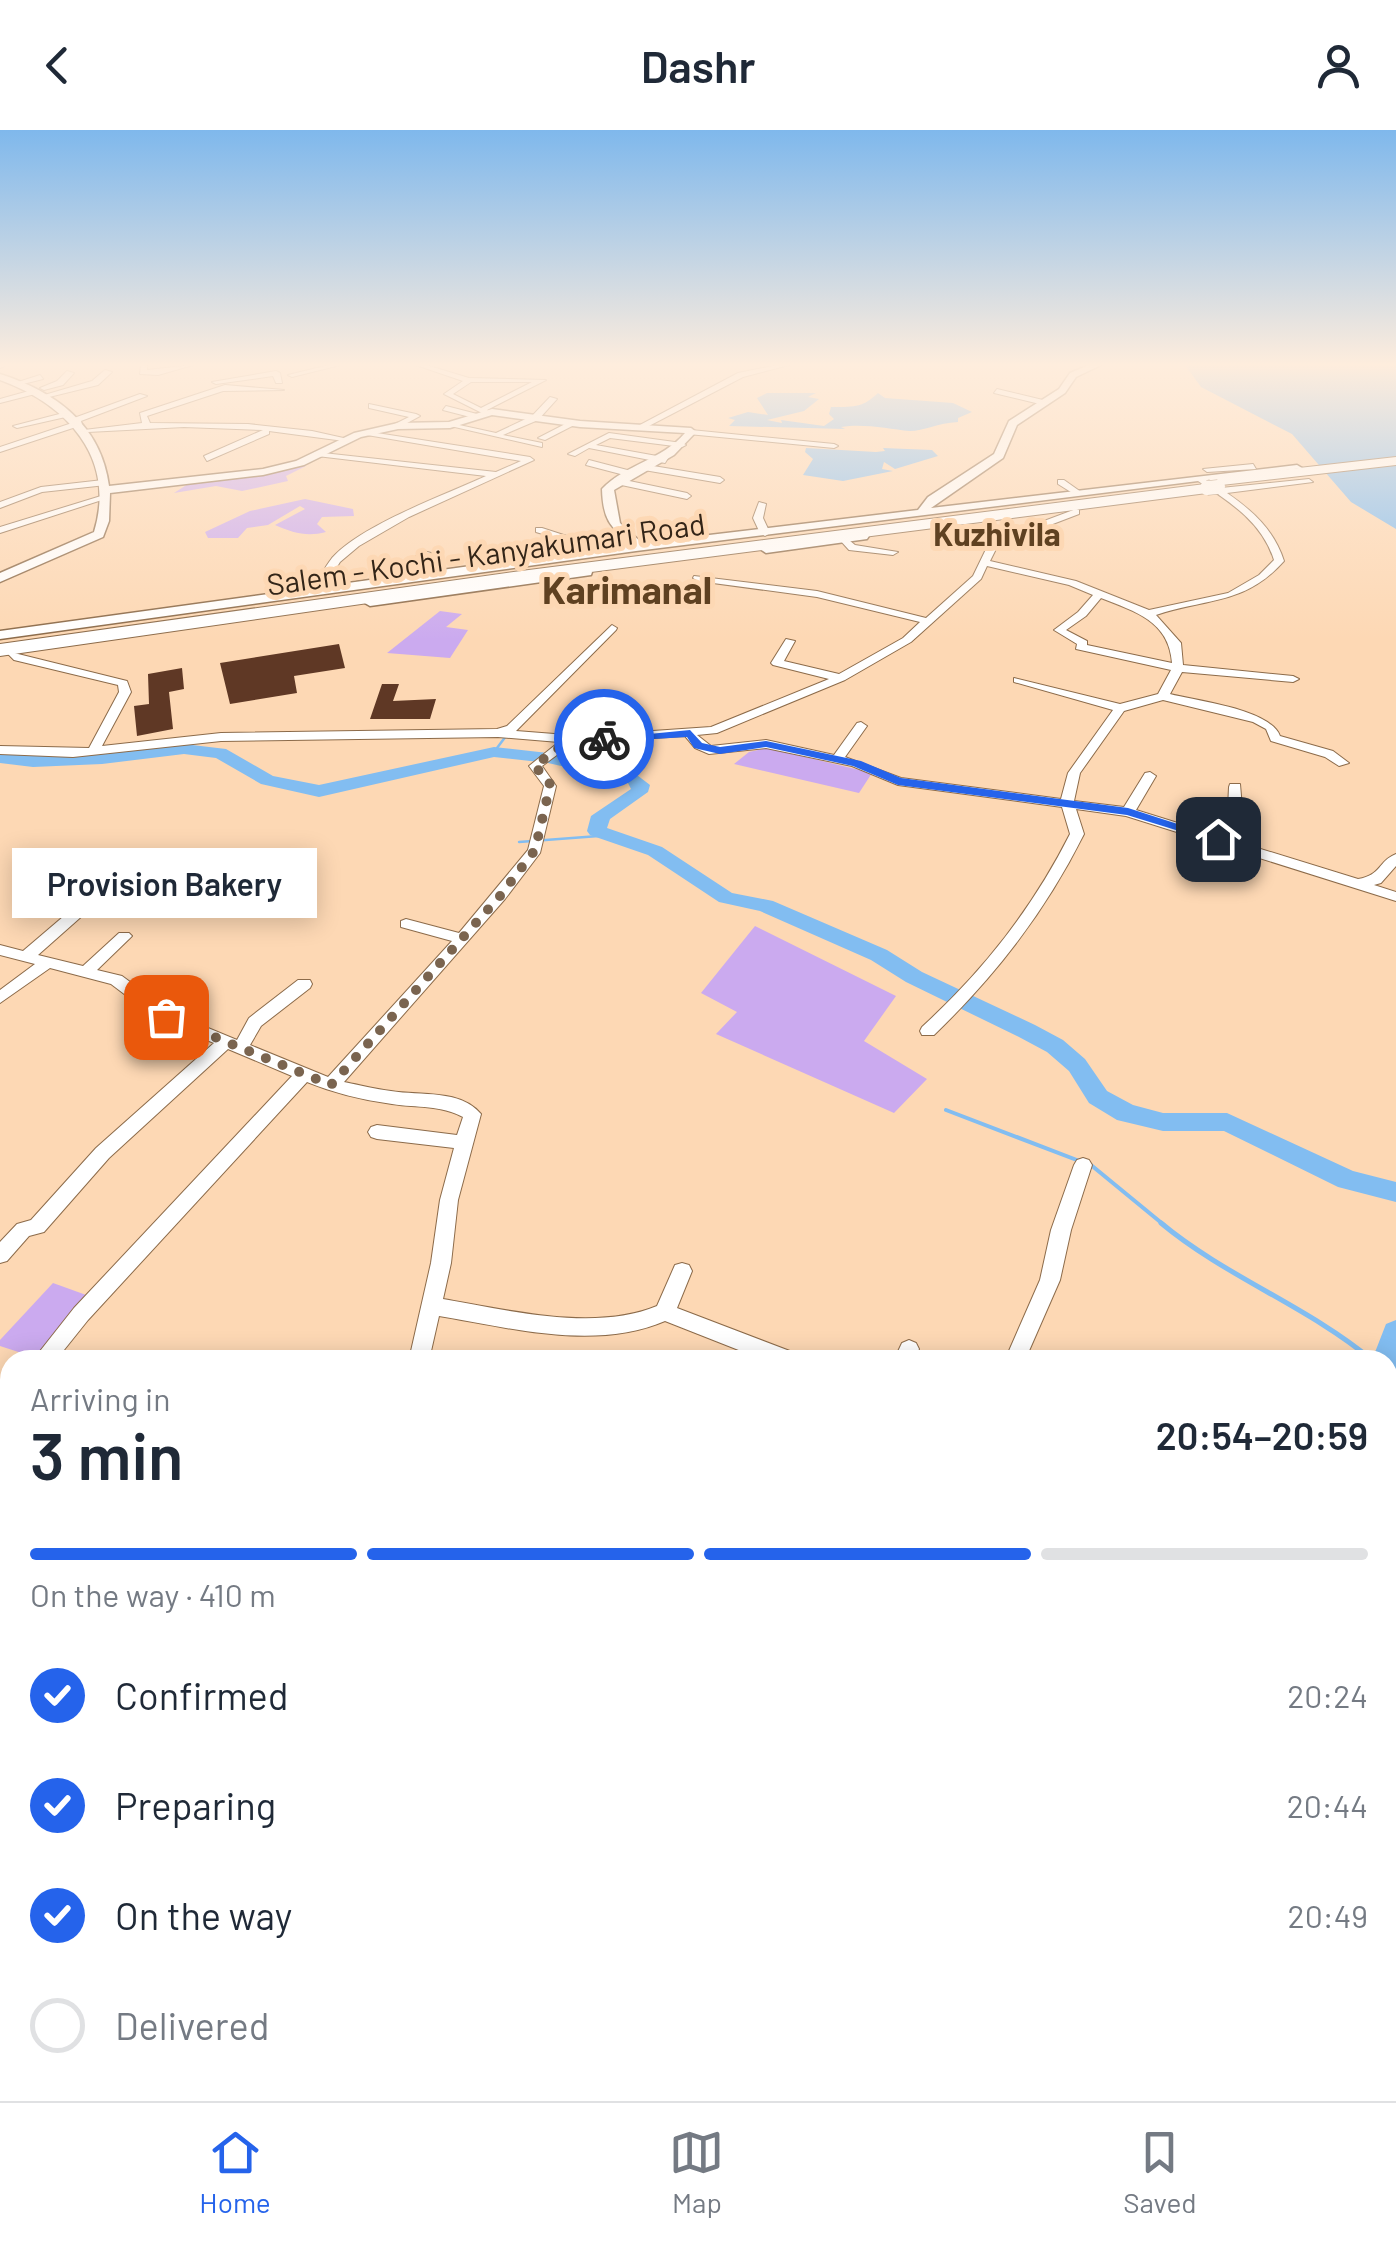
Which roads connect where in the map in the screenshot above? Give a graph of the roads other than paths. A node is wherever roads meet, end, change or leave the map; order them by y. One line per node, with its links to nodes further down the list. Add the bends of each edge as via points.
1 (98, 457): 19 (street)
2 (311, 457): 19 (street, via 263,472)
3 (344, 457): 14 (street)
4 (512, 457): 14 (street, via 530,460)
5 (648, 457): 8 (street)
6 (668, 457): 8 (street)
7 (998, 457): 25 (street, via 932,500)
8 (665, 460): 11 (street)
9 (589, 463): 12 (street)
10 (1396, 464): 13 (highway, Salem - Kochi - Kanyakumari Road)
11 (646, 468): 12 (street); 15 (street)
12 (632, 474): 16 (street)
13 (1309, 474): 18 (highway, Salem - Kochi - Kanyakumari Road); 18 (street, via 1260,467)
14 (504, 475): 39 (street, via 406,515 356,544 336,560)
15 (720, 480)
16 (615, 481): 21 (street); 31 (street, via 607,498 615,524)
17 (1061, 482): 20 (street)
18 (1209, 483): 20 (street); 25 (highway, Salem - Kochi - Kanyakumari Road); 41 (street, via 1264,530 1279,561 1236,594)
19 (104, 490): 23 (street, via 41,490); 26 (street); 36 (street, via 99,534)
20 (1076, 492): 25 (street)
21 (687, 496)
22 (762, 504): 28 (street, via 758,518)
23 (0, 506)
24 (1076, 512): 30 (street)
25 (928, 519): 28 (street); 29 (street); 30 (street); 46 (highway, Salem - Kochi - Kanyakumari Road)
26 (0, 530)
27 (539, 530): 32 (street)
28 (766, 533): 31 (street)
29 (844, 539): 33 (street, via 852,548); 46 (street)
30 (994, 544): 35 (street)
31 (636, 547): 32 (street)
32 (608, 552): 38 (street)
33 (892, 552)
34 (426, 553): 38 (street, via 414,562)
35 (986, 563): 40 (street); 42 (street)
36 (0, 578)
37 (698, 578): 42 (street, via 817,594)
38 (410, 580): 39 (street)
39 (316, 592): 44 (street)
40 (1100, 593): 41 (street); 47 (street, via 1062,634 1112,657)
41 (1149, 614): 47 (street, via 1176,643)
42 (927, 621): 48 (street)
43 (612, 628): 54 (street, via 512,729)
44 (0, 635)
45 (790, 641): 48 (street, via 777,663)
46 (4, 650): 58 (street, via 123,683 125,692)
47 (1178, 668): 50 (street); 51 (street)
48 (841, 678): 55 (street, via 783,705)
49 (1018, 680): 52 (street)
50 (1293, 680)
51 (1162, 696): 52 (street); 60 (street, via 1267,724 1275,738)
52 (1120, 708): 63 (street, via 1074,773)
53 (861, 726): 59 (street)
54 (498, 732): 56 (street); 58 (street, via 221,736)
55 (690, 734): 56 (street); 59 (street, via 708,750 766,744)
56 (570, 740): 72 (street, via 534,766 549,780 550,796 535,850)
57 (0, 750): 58 (street)
58 (94, 751)
59 (836, 759): 63 (street, via 898,782)
60 (1344, 763)
61 (1150, 776): 64 (street)
62 (1235, 786): 65 (street, via 1234,808)
63 (1066, 802): 64 (street); 79 (street, via 1076,834 1018,939)
64 (1128, 812): 65 (street)
65 (1218, 839): 67 (street)
66 (1396, 858): 67 (street, via 1376,880)
67 (1357, 883): 69 (street)
68 (103, 890): 74 (street)
69 (1396, 896)
70 (406, 924): 72 (street)
71 (124, 936): 76 (street)
72 (459, 938): 82 (street)
73 (0, 950): 74 (street)
74 (28, 956): 75 (street)
75 (48, 962): 76 (street); 78 (street)
76 (86, 973): 80 (street, via 116,980 166,1017)
77 (304, 984): 80 (street)
78 (0, 998)
79 (928, 1031)
80 (233, 1045): 81 (street); 86 (street, via 96,1158 37,1227 24,1229)
81 (305, 1073): 82 (street); 90 (street)
82 (331, 1085): 84 (street, via 464,1107 472,1114)
83 (377, 1132): 84 (street)
84 (465, 1143): 88 (street, via 448,1200)
85 (1083, 1165): 93 (street, via 1050,1280)
86 (0, 1255)
87 (682, 1271): 89 (street)
88 (432, 1306): 89 (street, via 586,1326 651,1321); 91 (street)
89 (665, 1312): 92 (street)
90 (52, 1350)
91 (421, 1350)
92 (762, 1350)
93 (1018, 1350)

